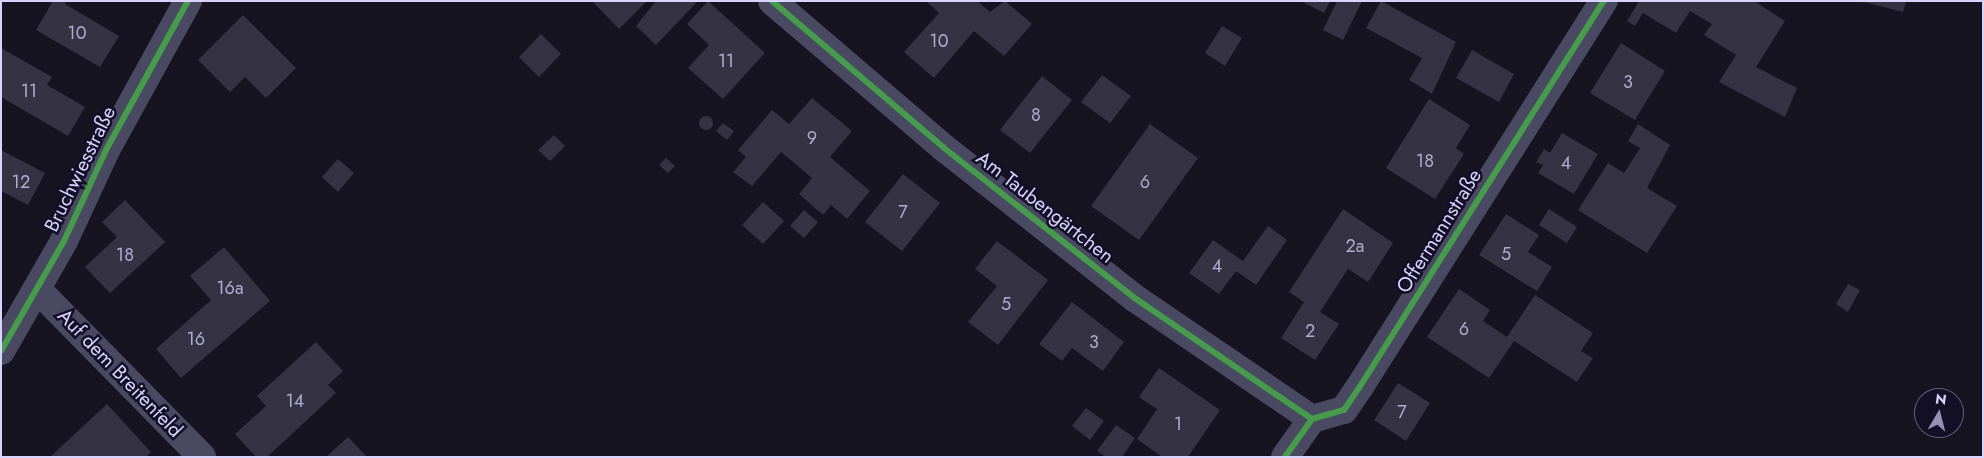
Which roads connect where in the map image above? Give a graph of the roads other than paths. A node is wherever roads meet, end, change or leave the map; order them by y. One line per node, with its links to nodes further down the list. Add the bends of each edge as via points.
1 (188, 1): 4 (street, Bruchwiesstraße, via 137,91)
2 (772, 1): 6 (street, Am Taubengärtchen, via 944,148 1136,299)
3 (1604, 1): 6 (street, Offermannstraße, via 1344,410)
4 (38, 290): 5 (street, Bruchwiesstraße); 7 (street, Auf dem Breitenfeld)
5 (1, 350)
6 (1312, 419): 8 (street)
7 (202, 457)
8 (1285, 457)

